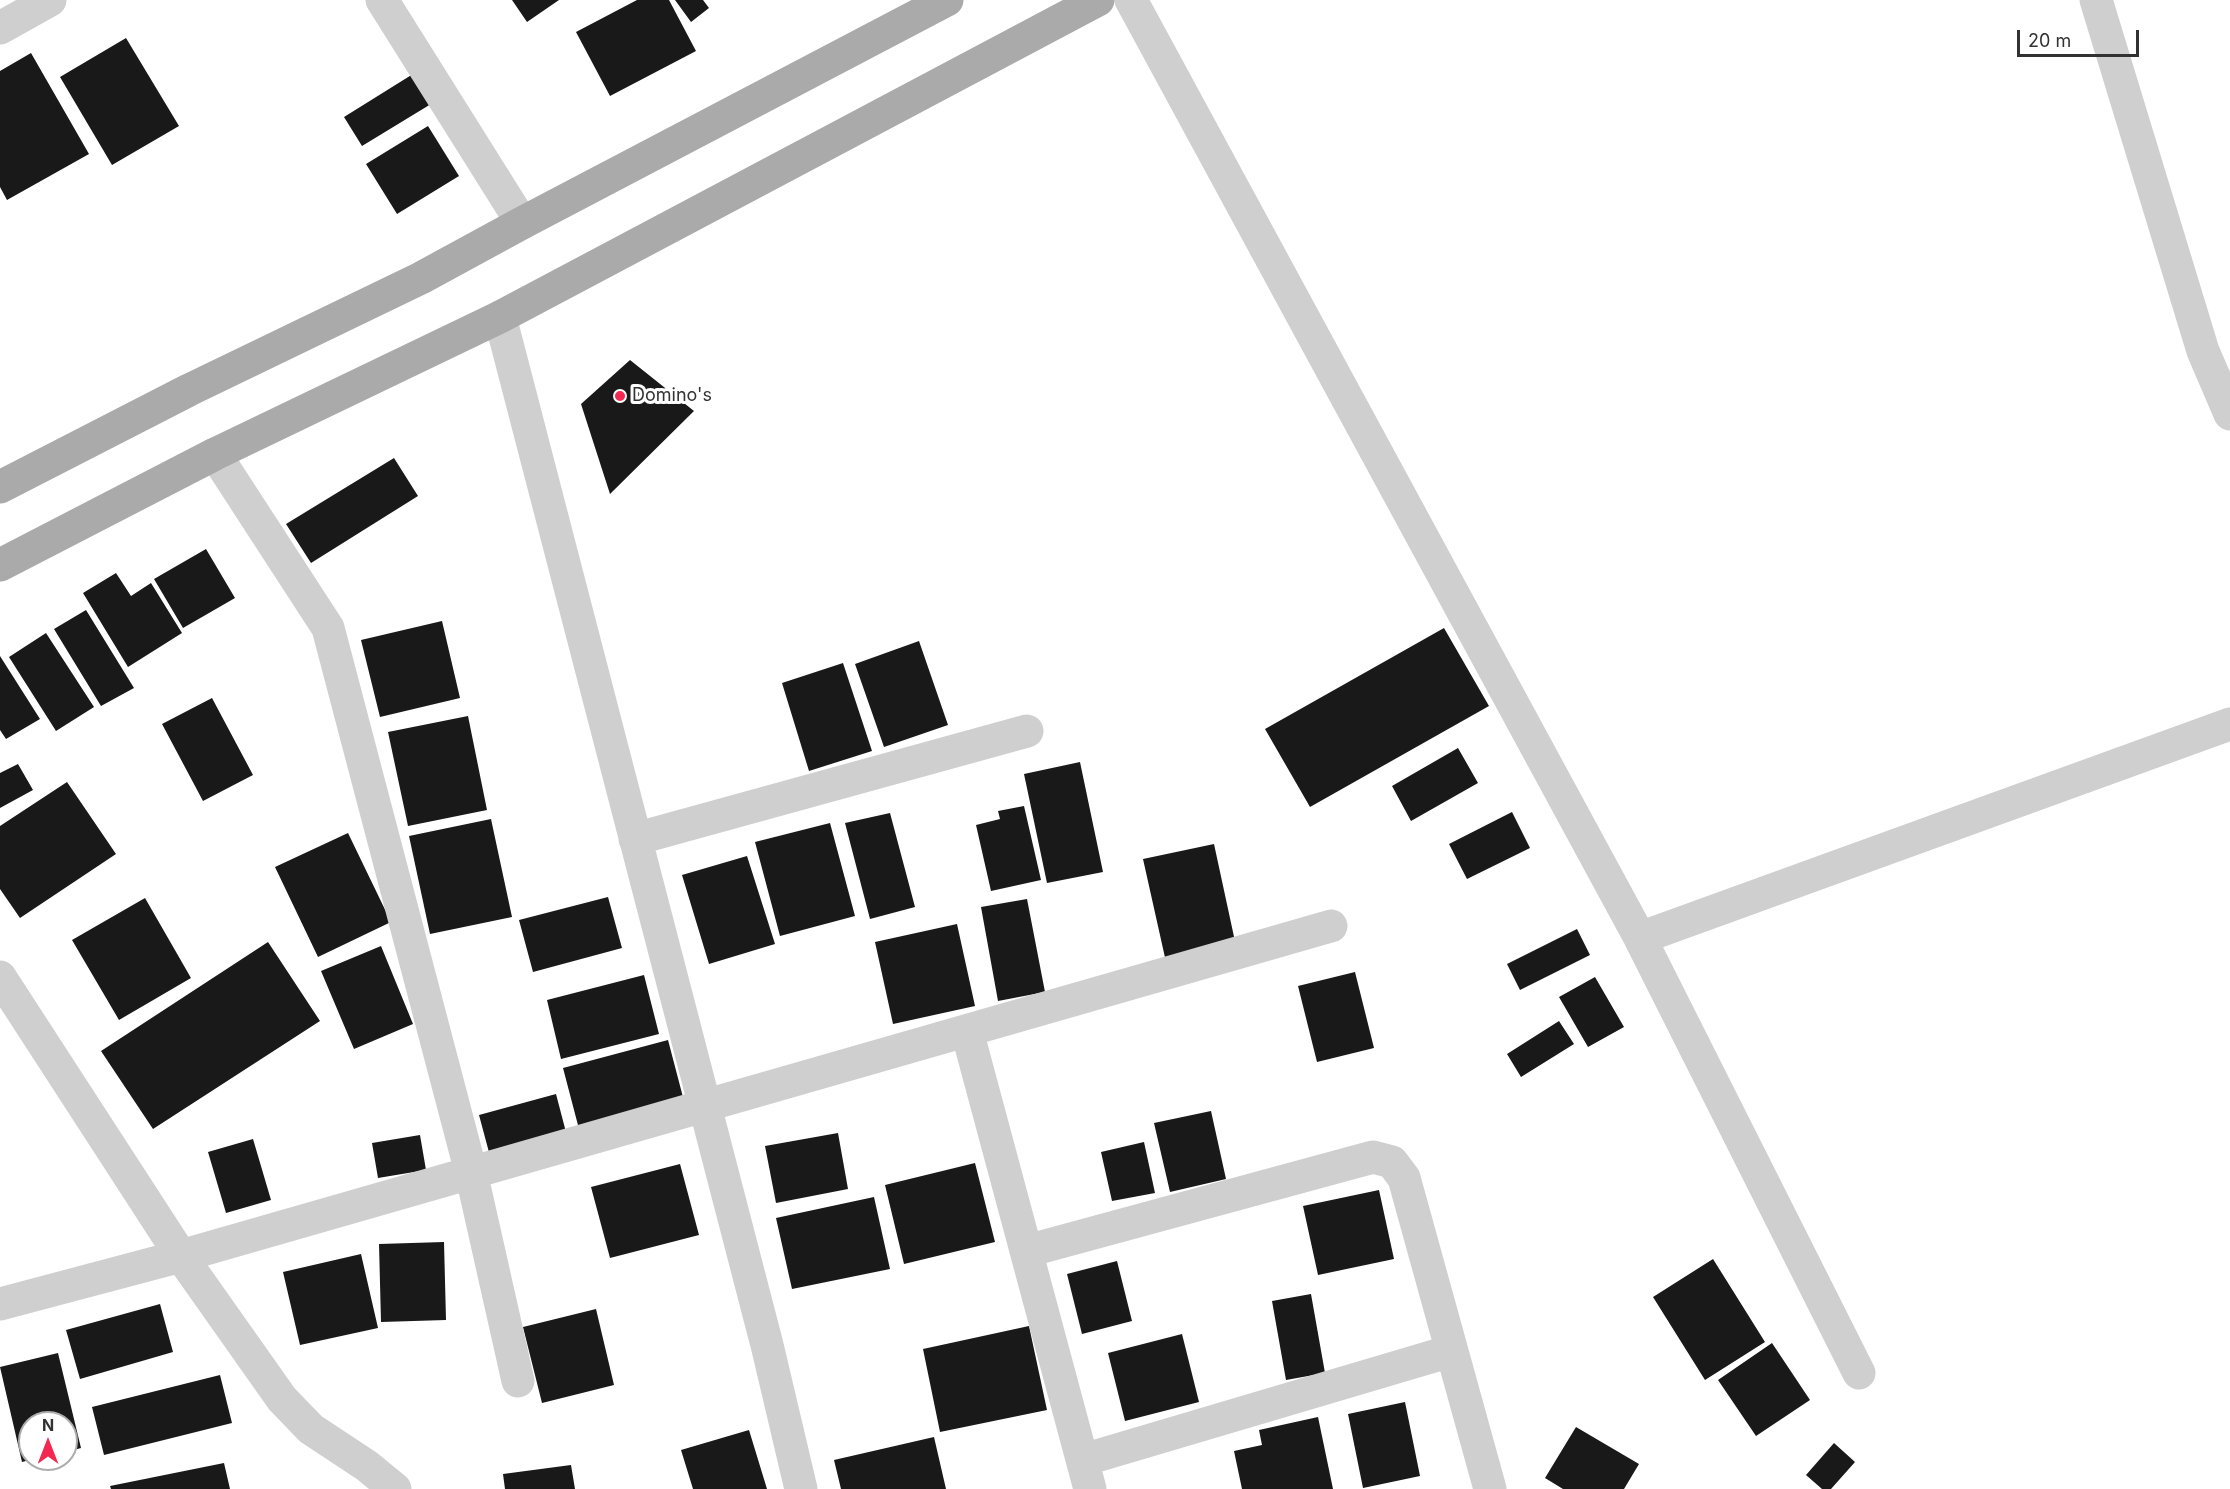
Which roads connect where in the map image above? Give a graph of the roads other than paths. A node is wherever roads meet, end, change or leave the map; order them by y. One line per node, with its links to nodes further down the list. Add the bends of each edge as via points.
1 (50, 0): 7 (street)
2 (382, 0): 8 (street)
3 (947, 0): 8 (main road)
4 (1098, 0): 9 (main road)
5 (1131, 0): 18 (street)
6 (2096, 0): 10 (street, via 2203,351)
7 (0, 28)
8 (522, 223): 12 (main road, via 421,278 189,390)
9 (500, 317): 11 (main road); 16 (street)
10 (2230, 414)
11 (215, 454): 13 (main road); 22 (street, via 328,628)
12 (0, 488)
13 (0, 565)
14 (2230, 724): 18 (street)
15 (1027, 731): 16 (street)
16 (635, 839): 21 (street)
17 (1331, 926): 20 (street)
18 (1640, 938): 27 (street)
19 (0, 977): 24 (street)
20 (968, 1030): 21 (street); 23 (street)
21 (705, 1106): 22 (street); 31 (street)
22 (471, 1172): 24 (street); 28 (street)
23 (1027, 1251): 26 (street, via 1373,1157 1392,1162 1404,1178); 29 (street)
24 (181, 1256): 25 (street); 30 (street, via 282,1399 311,1429)
25 (0, 1304)
26 (1451, 1351): 29 (street); 32 (street)
27 (1859, 1373)
28 (518, 1381)
29 (1087, 1475)
30 (394, 1489)
31 (801, 1489)
32 (1490, 1489)

